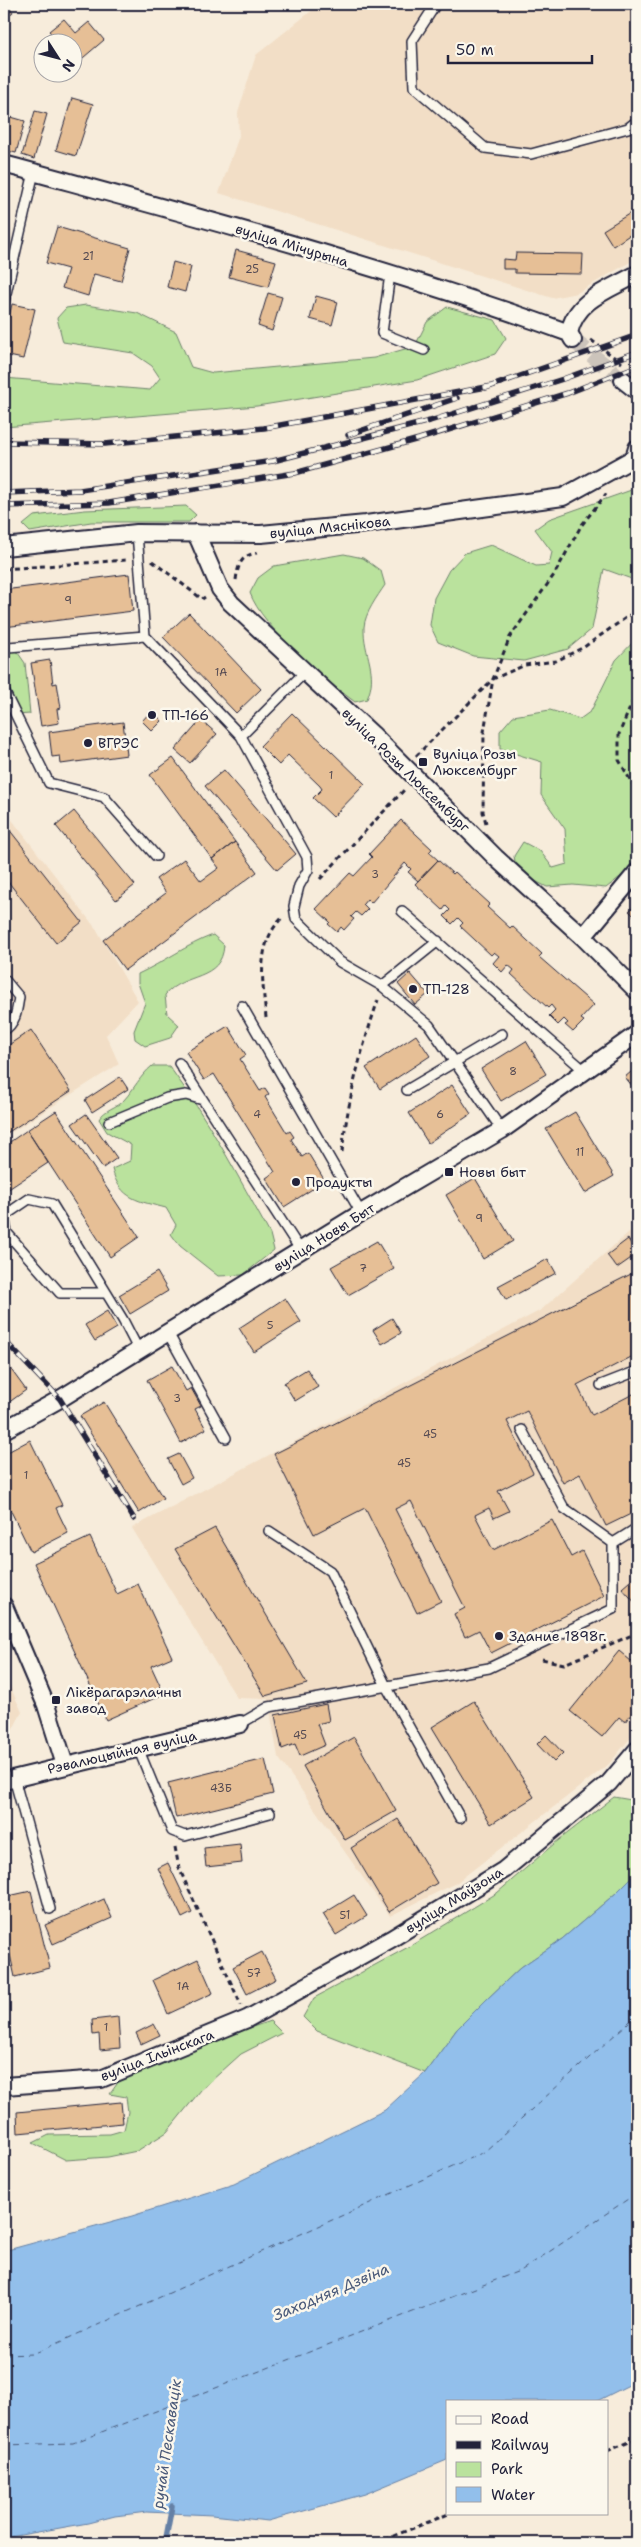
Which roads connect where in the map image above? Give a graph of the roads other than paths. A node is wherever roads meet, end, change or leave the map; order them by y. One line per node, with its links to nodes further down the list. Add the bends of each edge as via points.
1 (436, 4): 2 (lane, via 412,41 414,87 485,148 531,154 628,128)
2 (637, 122)
3 (4, 164): 4 (street, вуліца Мічурына)
4 (34, 172): 5 (street, вуліца Мічурына); 7 (lane)
5 (390, 274): 6 (street, вуліца Мічурына, via 480,301 576,336 572,319 581,305); 8 (lane, via 382,333)
6 (637, 274)
7 (4, 302)
8 (424, 350)
9 (627, 374): 10 (street)
10 (637, 391)
11 (636, 454): 13 (street, вуліца Мяснікова, via 563,497 366,524 261,534)
12 (137, 533): 13 (street, вуліца Мяснікова); 14 (street, вуліца Мяснікова); 15 (lane)
13 (196, 533): 17 (street, вуліца Розы Люксембург, via 220,589)
14 (4, 548)
15 (145, 636): 16 (lane); 19 (lane)
16 (8, 646)
17 (305, 672): 19 (lane); 23 (street, вуліца Розы Люксембург, via 496,858)
18 (4, 691): 20 (lane, via 49,783 104,797)
19 (241, 736): 26 (lane, via 307,857 308,870 299,886 294,906 296,919 340,962)
20 (156, 856)
21 (637, 872): 23 (street)
22 (402, 911): 24 (lane)
23 (583, 937): 27 (street, вуліца Розы Люксембург)
24 (438, 941): 26 (lane); 34 (lane)
25 (4, 979): 29 (lane, via 19,997 17,1014)
26 (382, 986): 32 (lane, via 429,1025)
27 (637, 991)
28 (242, 1006): 39 (lane)
29 (4, 1030)
30 (502, 1034): 32 (lane)
31 (637, 1034): 34 (street, вуліца Новы Быт)
32 (454, 1061): 35 (lane); 38 (lane)
33 (179, 1063): 36 (lane)
34 (586, 1072): 38 (street, вуліца Новы Быт)
35 (407, 1090)
36 (203, 1100): 37 (lane, via 186,1095 166,1098); 40 (lane)
37 (109, 1122)
38 (502, 1130): 39 (street, вуліца Новы Быт)
39 (361, 1213): 40 (street, вуліца Новы Быт)
40 (301, 1251): 42 (street, вуліца Новы Быт)
41 (105, 1293): 41 (lane, via 52,1204 29,1199 4,1216 6,1233 60,1293); 43 (lane)
42 (168, 1333): 43 (street, вуліца Новы Быт); 48 (lane)
43 (139, 1350): 46 (street, вуліца Новы Быт)
44 (637, 1371): 45 (lane)
45 (601, 1385)
46 (4, 1430)
47 (522, 1430): 51 (lane, via 564,1508)
48 (226, 1438)
49 (637, 1528): 51 (lane)
50 (268, 1531): 53 (lane, via 330,1572)
51 (613, 1543): 53 (lane, via 613,1609 489,1668)
52 (4, 1606): 57 (street, via 46,1705)
53 (386, 1686): 54 (lane, via 269,1707); 60 (lane)
54 (240, 1724): 55 (street, Рэвалюцыйная вуліца)
55 (138, 1748): 57 (street, Рэвалюцыйная вуліца); 59 (lane, via 172,1831 185,1836)
56 (637, 1750): 62 (street, вуліца Маўзона, via 609,1783 504,1870 391,1939)
57 (64, 1765): 58 (street, Рэвалюцыйная вуліца)
58 (9, 1779): 61 (lane)
59 (270, 1813)
60 (460, 1818)
61 (50, 1909)
62 (247, 2019): 63 (street, вуліца Ільінскага, via 101,2079)
63 (4, 2086)

